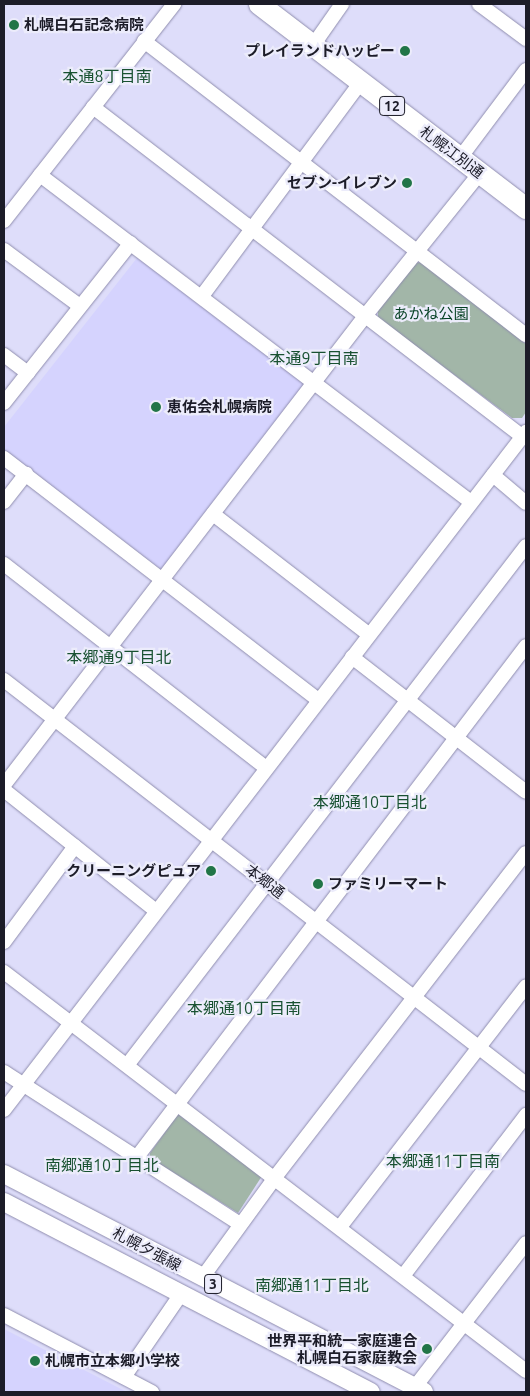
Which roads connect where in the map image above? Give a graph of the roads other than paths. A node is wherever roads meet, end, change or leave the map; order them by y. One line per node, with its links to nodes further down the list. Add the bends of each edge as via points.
1 (174, 4): 6 (street)
2 (259, 4): 7 (highway, 札幌江別通 / 12)
3 (342, 4): 7 (street)
4 (479, 4): 5 (street)
5 (526, 39)
6 (144, 41): 10 (street); 12 (street)
7 (314, 44): 9 (highway, 札幌江別通 / 12)
8 (526, 70): 11 (street)
9 (361, 82): 11 (highway, 札幌江別通 / 12); 12 (street)
10 (93, 107): 14 (street); 17 (street)
11 (460, 158): 13 (highway, 札幌江別通 / 12)
12 (300, 164): 17 (street); 20 (street)
13 (480, 173): 15 (highway, 札幌江別通 / 12); 20 (street)
14 (40, 175): 16 (street); 18 (street)
15 (526, 208)
16 (4, 221)
17 (252, 228): 21 (street); 23 (street)
18 (132, 243): 21 (street); 22 (street)
19 (4, 250): 22 (street)
20 (418, 252): 23 (street); 24 (street)
21 (202, 296): 27 (street)
22 (80, 306): 26 (street)
23 (366, 316): 27 (street); 29 (street)
24 (526, 334)
25 (4, 355): 26 (street)
26 (28, 373): 28 (street)
27 (314, 382): 34 (street); 36 (street)
28 (4, 404)
29 (524, 434): 32 (street)
30 (4, 458): 31 (street)
31 (26, 474): 33 (street); 39 (street)
32 (493, 476): 34 (street); 35 (street)
33 (4, 502)
34 (471, 502): 40 (street)
35 (526, 503)
36 (213, 514): 39 (street); 40 (street)
37 (526, 546): 46 (street)
38 (4, 564): 41 (street)
39 (162, 580): 41 (street); 45 (street)
40 (368, 634): 43 (street)
41 (111, 646): 47 (street); 49 (street)
42 (526, 646): 48 (street)
43 (352, 657): 45 (street); 46 (street)
44 (4, 680): 47 (street, 本郷通)
45 (318, 699): 49 (street)
46 (408, 699): 48 (street); 56 (street)
47 (53, 720): 50 (street); 53 (street, 本郷通)
48 (456, 737): 52 (street); 58 (street)
49 (265, 768): 53 (street)
50 (4, 785)
51 (4, 790): 54 (street)
52 (526, 792)
53 (211, 838): 56 (street, 本郷通); 57 (street)
54 (75, 846): 57 (street); 59 (street)
55 (526, 853): 62 (street)
56 (268, 884): 58 (street, 本郷通); 65 (street)
57 (155, 910): 63 (street)
58 (317, 921): 62 (street, 本郷通); 69 (street)
59 (4, 942)
60 (4, 972): 63 (street)
61 (526, 986): 64 (street)
62 (415, 998): 64 (street, 本郷通); 74 (street)
63 (70, 1020): 65 (street); 67 (street)
64 (480, 1047): 68 (street, 本郷通); 77 (street)
65 (128, 1064): 69 (street)
66 (4, 1072): 67 (street)
67 (24, 1083): 70 (street); 72 (street)
68 (526, 1084)
69 (179, 1102): 72 (street); 74 (street)
70 (4, 1110)
71 (526, 1115): 79 (street)
72 (137, 1157): 76 (street)
73 (4, 1174): 80 (main road, 札幌夕張線 / 3)
74 (276, 1176): 76 (street); 77 (street)
75 (4, 1202): 81 (main road, 札幌夕張線 / 3)
76 (240, 1224): 80 (street)
77 (340, 1227): 79 (street)
78 (526, 1243): 83 (street)
79 (403, 1276): 83 (street)
80 (202, 1278): 86 (main road, 札幌夕張線 / 3)
81 (181, 1294): 85 (street); 88 (main road, 札幌夕張線 / 3)
82 (4, 1315): 85 (street)
83 (464, 1324): 84 (street); 86 (street)
84 (526, 1370)
85 (124, 1377): 87 (street)
86 (417, 1391)
87 (152, 1392)
88 (371, 1392)

